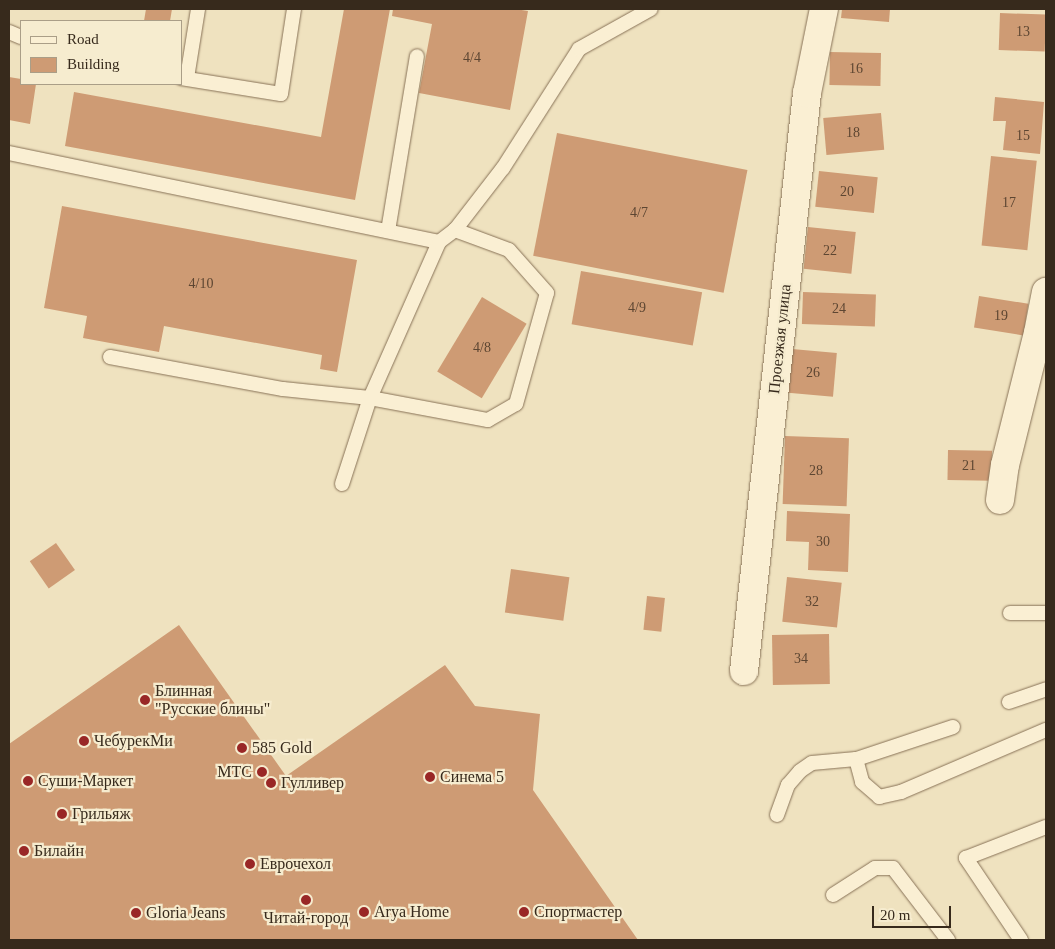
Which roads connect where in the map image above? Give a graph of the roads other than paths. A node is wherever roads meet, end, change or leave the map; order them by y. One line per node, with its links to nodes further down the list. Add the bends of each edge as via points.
1 (198, 9): 6 (lane)
2 (294, 9): 6 (lane, via 281,94)
3 (651, 9): 8 (lane, via 580,48 503,168)
4 (824, 9): 18 (street, Проезжая улица, via 807,92)
5 (417, 56): 9 (lane)
6 (184, 78)
7 (9, 153): 9 (lane)
8 (454, 230): 10 (lane); 13 (lane, via 509,250 547,293 516,404 488,420)
9 (388, 232): 10 (lane)
10 (439, 242): 13 (lane)
11 (1046, 292): 15 (street, via 1005,465)
12 (110, 357): 13 (lane, via 283,389)
13 (370, 398): 14 (lane)
14 (342, 484)
15 (1000, 500)
16 (1010, 613): 17 (lane)
17 (1046, 613)
18 (744, 671)
19 (1046, 689): 20 (lane)
20 (1010, 702)
21 (953, 727): 23 (lane)
22 (1046, 730): 23 (lane, via 901,792 879,797 862,782)
23 (856, 760): 24 (lane, via 812,763 800,771 788,786)
24 (777, 815)
25 (1045, 831): 28 (lane, via 966,858)
26 (833, 895): 27 (lane, via 875,868 893,868)
27 (948, 940)
28 (1021, 940)

